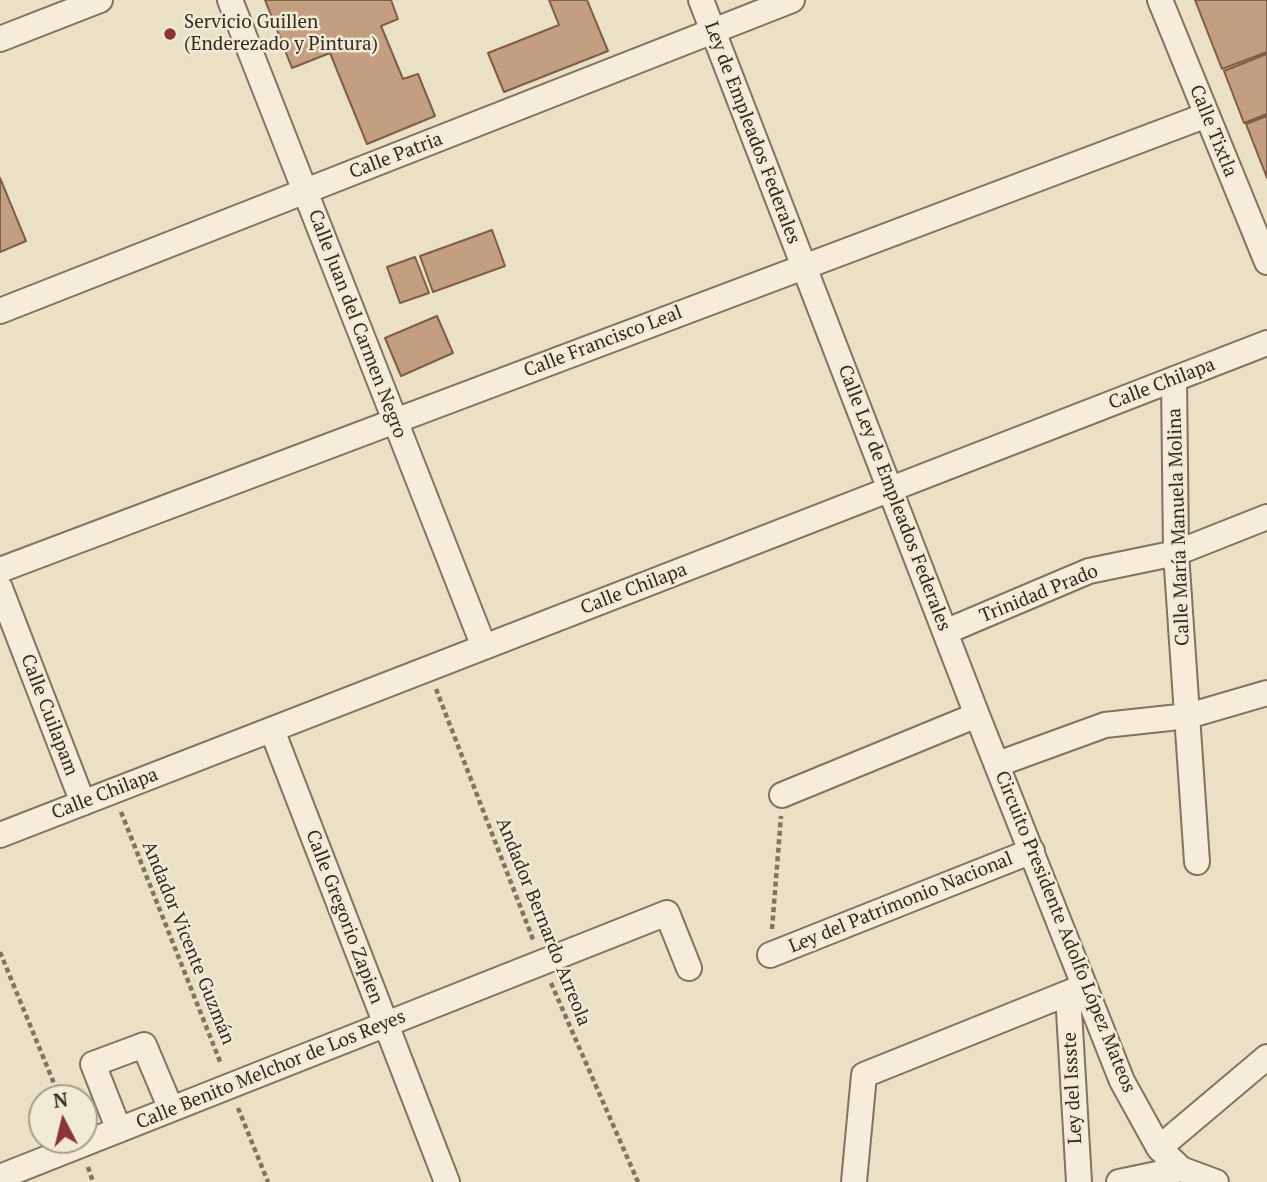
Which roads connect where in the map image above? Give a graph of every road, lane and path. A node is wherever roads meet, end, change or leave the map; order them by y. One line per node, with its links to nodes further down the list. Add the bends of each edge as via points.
1 (100, 0): 7 (street)
2 (230, 0): 9 (street, Calle Juan del Carmen Negro)
3 (701, 0): 6 (street, Ley de Empleados Federales)
4 (792, 0): 6 (street, Calle Patria)
5 (1160, 0): 8 (street, Calle Tixtla)
6 (713, 31): 9 (street, Calle Patria); 11 (street, Ley de Empleados Federales)
7 (0, 39)
8 (1207, 115): 10 (street, Calle Tixtla); 11 (street, Calle Francisco Leal)
9 (305, 191): 12 (street, Calle Patria); 15 (street, Calle Juan del Carmen Negro)
10 (1267, 262)
11 (804, 267): 15 (street, Calle Francisco Leal); 16 (street, Calle Ley de Empleados Federales)
12 (0, 311)
13 (1267, 343): 14 (street, Calle Chilapa)
14 (1174, 379): 16 (street, Calle Chilapa); 18 (street, Calle María Manuela Molina)
15 (395, 421): 19 (street, Calle Francisco Leal); 22 (street, Calle Juan del Carmen Negro)
16 (890, 489): 21 (street, Calle Ley de Empleados Federales); 22 (street, Calle Chilapa)
17 (1267, 517): 18 (street, Trinidad Prado)
18 (1176, 553): 21 (street, Trinidad Prado, via 1089,571); 25 (street, Calle María Manuela Molina)
19 (0, 570)
20 (0, 588): 31 (street, Calle Cuilapam)
21 (945, 632): 26 (street, Calle Ley de Empleados Federales)
22 (484, 647): 23 (street, Calle Chilapa)
23 (428, 669): 27 (street, Calle Chilapa); 37 (path, Andador Bernardo Arreola)
24 (1267, 693): 25 (street)
25 (1188, 716): 28 (street, via 1105,725); 34 (street, Calle María Manuela Molina)
26 (980, 723): 28 (street, Circuito Presidente Adolfo López Mateos); 30 (street)
27 (271, 730): 29 (street, Calle Chilapa); 40 (street, Calle Gregorio Zapien)
28 (998, 764): 33 (street, Circuito Presidente Adolfo López Mateos)
29 (113, 791): 31 (street, Calle Chilapa); 43 (path, Andador Vicente Guzmán)
30 (782, 796): 36 (path)
31 (83, 803): 32 (street, Calle Chilapa)
32 (0, 835)
33 (1032, 851): 36 (street, Ley del Patrimonio Nacional); 39 (street, Circuito Presidente Adolfo López Mateos)
34 (1197, 862)
35 (0, 952): 42 (path)
36 (770, 955)
37 (542, 962): 38 (street, Calle Benito Melchor de Los Reyes, via 667,913); 40 (street, Calle Benito Melchor de Los Reyes); 52 (path, Andador Bernardo Arreola)
38 (689, 968)
39 (1076, 991): 46 (street, Circuito Presidente Adolfo López Mateos); 53 (street, via 864,1075); 54 (street, Ley del Issste)
40 (386, 1024): 43 (street, Calle Benito Melchor de Los Reyes); 51 (street, Calle Gregorio Zapien)
41 (1267, 1057): 46 (street)
42 (54, 1084)
43 (230, 1086): 44 (street, Calle Benito Melchor de Los Reyes); 50 (path, Andador Vicente Guzmán)
44 (171, 1109): 45 (street, Calle Benito Melchor de Los Reyes); 45 (street, via 144,1045 93,1065)
45 (120, 1129): 48 (street, Calle Benito Melchor de Los Reyes)
46 (1159, 1149): 47 (street, Circuito Presidente Adolfo López Mateos)
47 (1181, 1169): 49 (street, Circuito Presidente Adolfo López Mateos); 55 (street)
48 (0, 1177)
49 (1209, 1180)
50 (268, 1182)
51 (447, 1182)
52 (638, 1182)
53 (854, 1182)
54 (1079, 1182)
55 (1119, 1182)

